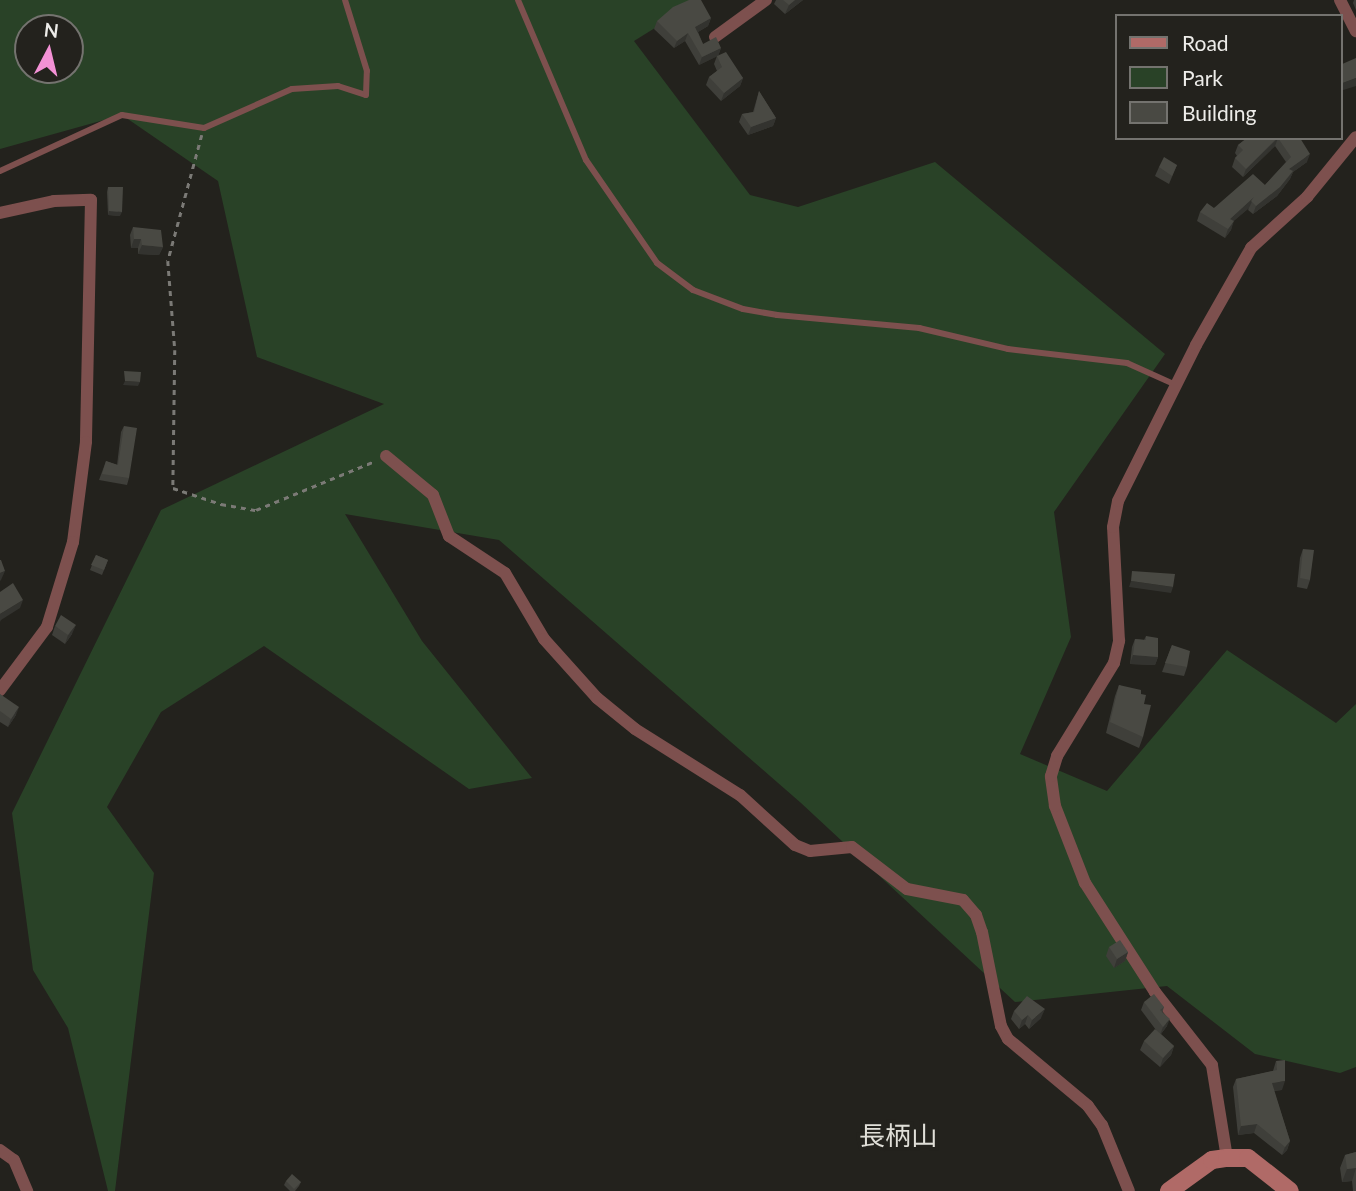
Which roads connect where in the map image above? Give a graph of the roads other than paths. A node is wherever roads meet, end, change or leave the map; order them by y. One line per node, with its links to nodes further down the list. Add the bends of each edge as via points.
1 (345, 0): 8 (lane, via 367,71 366,94 338,86 292,89 204,128 122,115)
2 (518, 0): 10 (lane, via 586,160 657,263 693,290 743,309 777,315 919,328 1008,349 1127,363)
3 (766, 0): 6 (street)
4 (1340, 0): 5 (street)
5 (1356, 31)
6 (715, 37)
7 (1356, 137): 10 (street, via 1307,197 1251,248)
8 (0, 171)
9 (0, 213): 12 (street, via 54,201 91,200 86,442 74,542 47,627)
10 (1176, 385): 14 (street, via 1118,500 1113,527 1119,641 1114,663 1057,756 1051,776 1055,806 1084,883 1155,992 1212,1065)
11 (386, 456): 16 (street, via 433,495 449,536 505,573 544,639 597,698 635,729 740,794 795,845 810,851 852,847 907,889 963,900 976,915 982,932 1001,1026 1008,1040 1088,1107 1102,1125)
12 (0, 690)
13 (0, 1150): 15 (street, via 14,1160)
14 (1227, 1157): 17 (street, via 1212,1160); 18 (street, via 1248,1158)
15 (27, 1191)
16 (1129, 1191)
17 (1169, 1191)
18 (1290, 1191)

